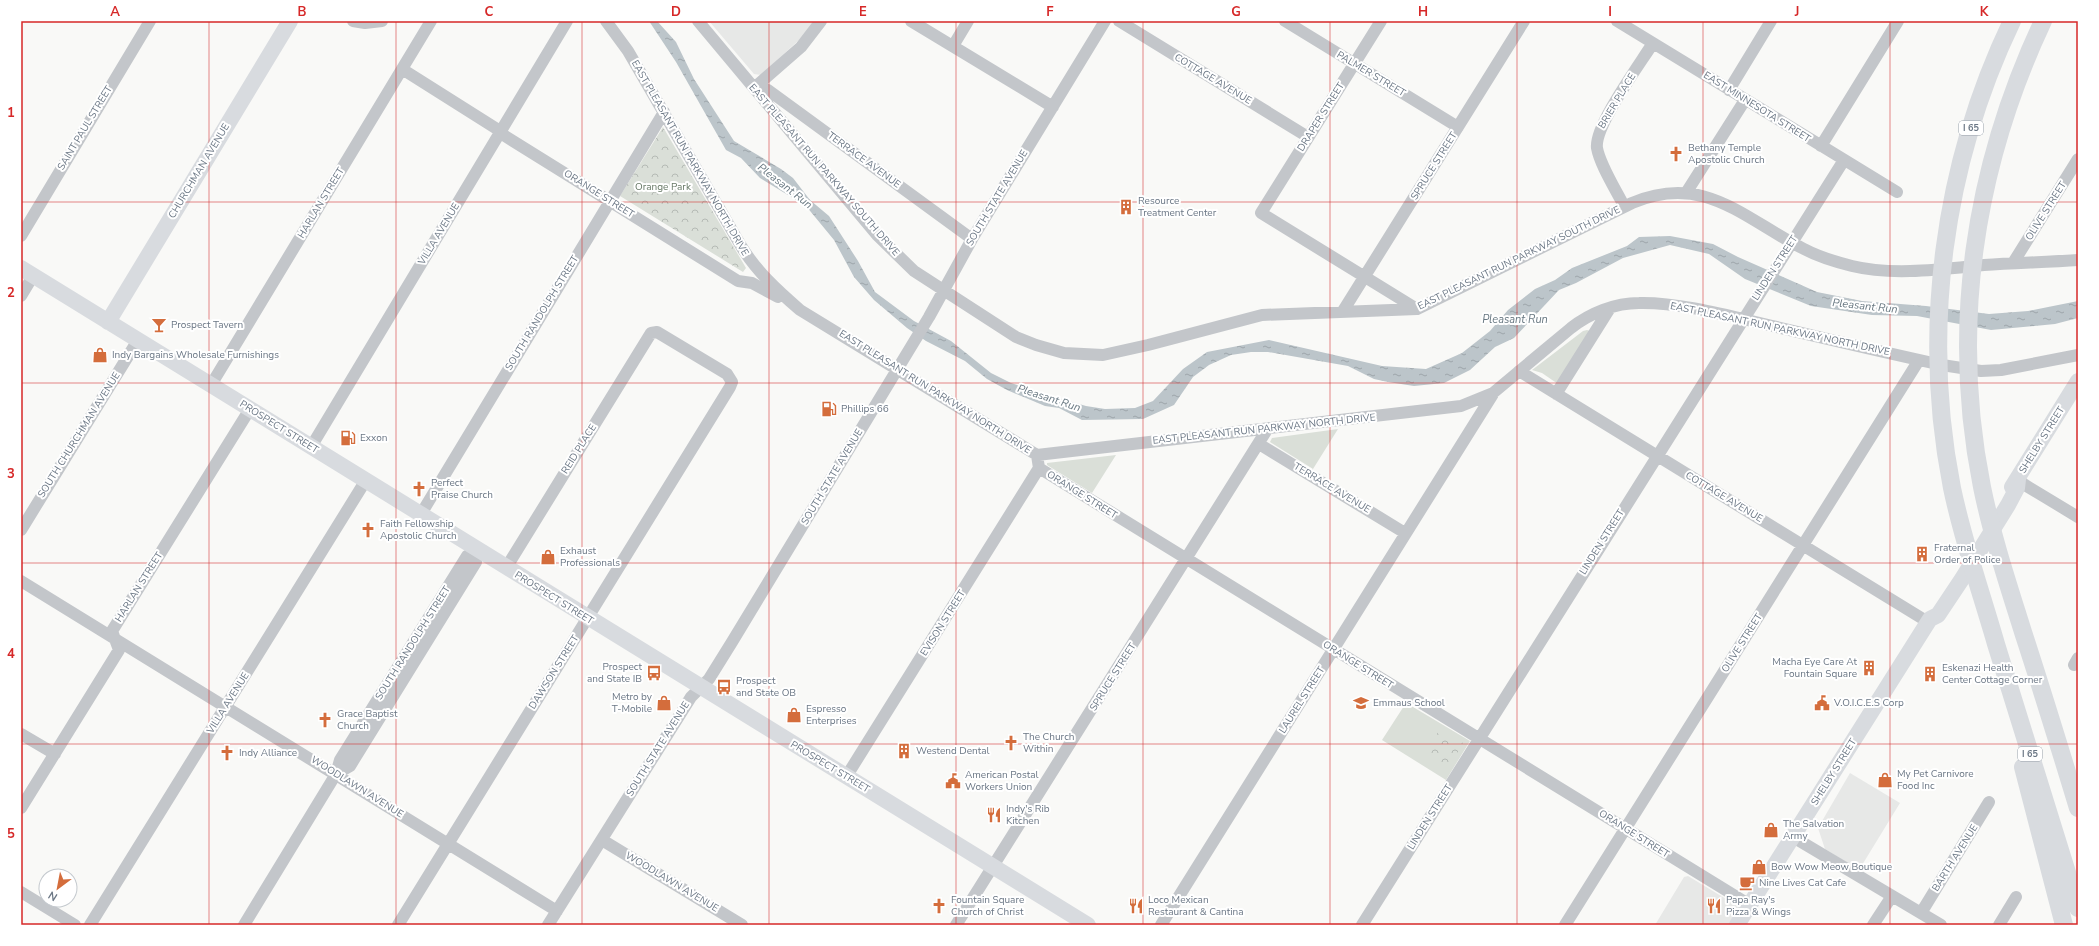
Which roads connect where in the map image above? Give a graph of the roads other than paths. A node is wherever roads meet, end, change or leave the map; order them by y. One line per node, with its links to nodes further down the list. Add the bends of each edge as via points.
1 (150, 21): 42 (street, SAINT PAUL STREET)
2 (290, 21): 56 (main road, CHURCHMAN AVENUE)
3 (353, 21): 4 (street)
4 (382, 21)
5 (431, 21): 26 (street, HARLAN STREET)
6 (567, 21): 33 (street, VILLA AVENUE)
7 (606, 21): 31 (street, EAST PLEASANT RUN PARKWAY NORTH DRIVE, via 628,51)
8 (698, 21): 27 (street, EAST PLEASANT RUN PARKWAY SOUTH DRIVE)
9 (821, 21): 27 (street, via 800,47)
10 (911, 21): 24 (street)
11 (968, 21): 24 (street)
12 (1105, 21): 30 (street, SOUTH STATE AVENUE)
13 (1119, 21): 34 (street, COTTAGE AVENUE)
14 (1285, 21): 25 (street, PALMER STREET)
15 (1381, 21): 25 (street, DRAPER STREET)
16 (1524, 21): 32 (street, SPRUCE STREET)
17 (1617, 21): 22 (street, EAST MINNESOTA STREET)
18 (1771, 21): 28 (street)
19 (1898, 21): 35 (street)
20 (2012, 21): 88 (highway, I 65, via 1981,94 1957,176 1946,239 1939,312 1944,435 1957,509)
21 (2043, 21): 99 (highway, via 2019,76 1983,194 1975,238 1970,301 1970,400 1989,518)
22 (1635, 26): 23 (street, EAST MINNESOTA STREET)
23 (1653, 43): 28 (street, EAST MINNESOTA STREET); 41 (street, BRIER PLACE, via 1603,123 1597,141 1600,156)
24 (953, 46): 30 (street)
25 (1354, 64): 32 (street, PALMER STREET); 34 (street, DRAPER STREET)
26 (402, 69): 33 (street, ORANGE STREET); 64 (street, HARLAN STREET)
27 (754, 88): 43 (street, TERRACE AVENUE, via 768,90); 49 (street, EAST PLEASANT RUN PARKWAY SOUTH DRIVE, via 890,249 907,265)
28 (1729, 90): 29 (street, EAST MINNESOTA STREET)
29 (1745, 100): 35 (street, EAST MINNESOTA STREET); 39 (street)
30 (1053, 107): 43 (street, SOUTH STATE AVENUE)
31 (664, 112): 40 (street, SOUTH RANDOLPH STREET); 53 (street, EAST PLEASANT RUN PARKWAY NORTH DRIVE, via 747,256 777,290)
32 (1458, 127): 48 (street, SPRUCE STREET)
33 (501, 132): 40 (street, ORANGE STREET); 70 (street, VILLA AVENUE)
34 (1308, 137): 48 (street, DRAPER STREET, via 1261,213)
35 (1821, 146): 37 (street, EAST MINNESOTA STREET)
36 (2078, 159): 46 (street, OLIVE STREET)
37 (1844, 160): 38 (street, EAST MINNESOTA STREET); 44 (street, LINDEN STREET)
38 (1897, 192)
39 (1686, 193): 41 (street, EAST PLEASANT RUN PARKWAY SOUTH DRIVE, via 1651,196); 44 (street, EAST PLEASANT RUN PARKWAY SOUTH DRIVE, via 1715,199 1728,205)
40 (610, 201): 53 (street, ORANGE STREET, via 738,281 752,283); 76 (street, SOUTH RANDOLPH STREET)
41 (1624, 206): 52 (street, EAST PLEASANT RUN PARKWAY SOUTH DRIVE)
42 (21, 236)
43 (972, 239): 49 (street, SOUTH STATE AVENUE)
44 (1792, 242): 46 (street, EAST PLEASANT RUN PARKWAY SOUTH DRIVE, via 1827,259 1871,269 1942,269); 55 (street, LINDEN STREET)
45 (2078, 260): 46 (street, EAST PLEASANT RUN PARKWAY SOUTH DRIVE)
46 (2013, 264)
47 (27, 272): 50 (street); 56 (main road, PROSPECT STREET)
48 (1365, 276): 52 (street); 54 (street, SPRUCE STREET)
49 (943, 290): 54 (street, EAST PLEASANT RUN PARKWAY SOUTH DRIVE, via 1020,339 1052,350 1080,355 1115,353 1262,315); 61 (street, SOUTH STATE AVENUE)
50 (21, 296)
51 (1610, 308): 55 (street, EAST PLEASANT RUN PARKWAY NORTH DRIVE, via 1638,303 1661,304); 62 (street, EAST PLEASANT RUN PARKWAY NORTH DRIVE, via 1574,325); 66 (street)
52 (1417, 309): 54 (street, EAST PLEASANT RUN PARKWAY SOUTH DRIVE)
53 (800, 310): 61 (street, EAST PLEASANT RUN PARKWAY NORTH DRIVE)
54 (1343, 311)
55 (1743, 319): 60 (street, EAST PLEASANT RUN PARKWAY NORTH DRIVE); 72 (street, LINDEN STREET)
56 (108, 322): 58 (main road, PROSPECT STREET)
57 (654, 332): 83 (street, REID PLACE, via 649,335); 85 (street, DAWSON STREET, via 658,332 729,377 732,382)
58 (138, 340): 64 (main road, PROSPECT STREET); 78 (street, SOUTH CHURCHMAN AVENUE)
59 (2078, 354): 60 (street, EAST PLEASANT RUN PARKWAY NORTH DRIVE, via 1994,371 1957,368)
60 (1919, 360): 80 (street, OLIVE STREET)
61 (898, 369): 71 (street, EAST PLEASANT RUN PARKWAY NORTH DRIVE); 90 (street, SOUTH STATE AVENUE, via 724,655)
62 (1519, 371): 65 (street, EAST PLEASANT RUN PARKWAY NORTH DRIVE); 66 (street, COTTAGE AVENUE)
63 (2078, 381): 74 (main road, SHELBY STREET)
64 (211, 385): 67 (main road, PROSPECT STREET)
65 (1493, 393): 68 (street, EAST PLEASANT RUN PARKWAY NORTH DRIVE, via 1472,403 1449,408); 79 (street, LAUREL STREET)
66 (1556, 394): 72 (street, COTTAGE AVENUE)
67 (250, 409): 70 (main road, PROSPECT STREET); 87 (street, HARLAN STREET, via 112,630)
68 (1268, 428): 69 (street, SPRUCE STREET); 71 (street, EAST PLEASANT RUN PARKWAY NORTH DRIVE)
69 (1259, 444): 79 (street, TERRACE AVENUE); 82 (street, SPRUCE STREET)
70 (311, 447): 75 (main road, PROSPECT STREET)
71 (1038, 455): 73 (street, ORANGE STREET)
72 (1656, 456): 80 (street, COTTAGE AVENUE); 93 (street, LINDEN STREET)
73 (1039, 468): 82 (street, ORANGE STREET); 96 (street, EVISON STREET)
74 (2018, 479): 77 (street); 86 (main road, SHELBY STREET, via 1993,511 1952,575 1933,607)
75 (366, 480): 76 (main road, PROSPECT STREET); 91 (street, VILLA AVENUE)
76 (421, 514): 81 (main road, PROSPECT STREET)
77 (2078, 517)
78 (21, 530)
79 (1405, 533): 89 (street, LAUREL STREET)
80 (1803, 545): 86 (street, COTTAGE AVENUE); 100 (street, OLIVE STREET)
81 (477, 550): 83 (main road, PROSPECT STREET); 95 (street, SOUTH RANDOLPH STREET, via 467,556 340,760)
82 (1187, 559): 89 (street, ORANGE STREET); 104 (street, SPRUCE STREET)
83 (506, 568): 85 (main road, PROSPECT STREET)
84 (21, 581): 87 (street, WOODLAWN AVENUE)
85 (587, 619): 90 (main road, PROSPECT STREET); 103 (street, DAWSON STREET)
86 (1929, 620): 101 (main road, SHELBY STREET)
87 (115, 639): 91 (street, WOODLAWN AVENUE); 94 (street, HARLAN STREET, via 119,650)
88 (1995, 640): 109 (highway, I 65); 127 (highway, via 2030,799)
89 (1333, 649): 93 (street, ORANGE STREET); 120 (street, LAUREL STREET)
90 (700, 688): 96 (main road, PROSPECT STREET); 102 (street, SOUTH STATE AVENUE, via 690,697)
91 (226, 706): 95 (street, WOODLAWN AVENUE); 113 (street, VILLA AVENUE)
92 (21, 734): 94 (street)
93 (1479, 739): 100 (street, ORANGE STREET); 121 (street, LINDEN STREET)
94 (55, 754): 98 (street, HARLAN STREET)
95 (336, 774): 103 (street, WOODLAWN AVENUE); 114 (street, SOUTH RANDOLPH STREET)
96 (846, 777): 104 (main road, PROSPECT STREET)
97 (1989, 802): 111 (street, BARTH AVENUE)
98 (21, 808)
99 (2078, 808)
100 (1626, 829): 108 (street, ORANGE STREET); 122 (street, OLIVE STREET)
101 (1793, 837): 106 (street); 108 (main road, SHELBY STREET)
102 (602, 840): 110 (street, SOUTH STATE AVENUE); 117 (street, WOODLAWN AVENUE)
103 (448, 844): 110 (street, WOODLAWN AVENUE); 115 (street, DAWSON STREET)
104 (993, 867): 118 (street, SPRUCE STREET); 119 (main road, PROSPECT STREET)
105 (21, 892): 112 (street)
106 (1892, 896): 111 (street); 124 (street)
107 (2016, 897): 126 (street)
108 (1750, 905): 123 (main road, SHELBY STREET)
109 (2078, 908)
110 (557, 911): 116 (street, SOUTH STATE AVENUE)
111 (1921, 913): 125 (street)
112 (75, 925)
113 (90, 925)
114 (244, 925)
115 (398, 925)
116 (548, 925)
117 (742, 925)
118 (956, 925)
119 (1088, 925)
120 (1161, 925)
121 (1362, 925)
122 (1565, 925)
123 (1737, 925)
124 (1873, 925)
125 (1940, 925)
126 (1999, 925)
127 (2064, 925)

